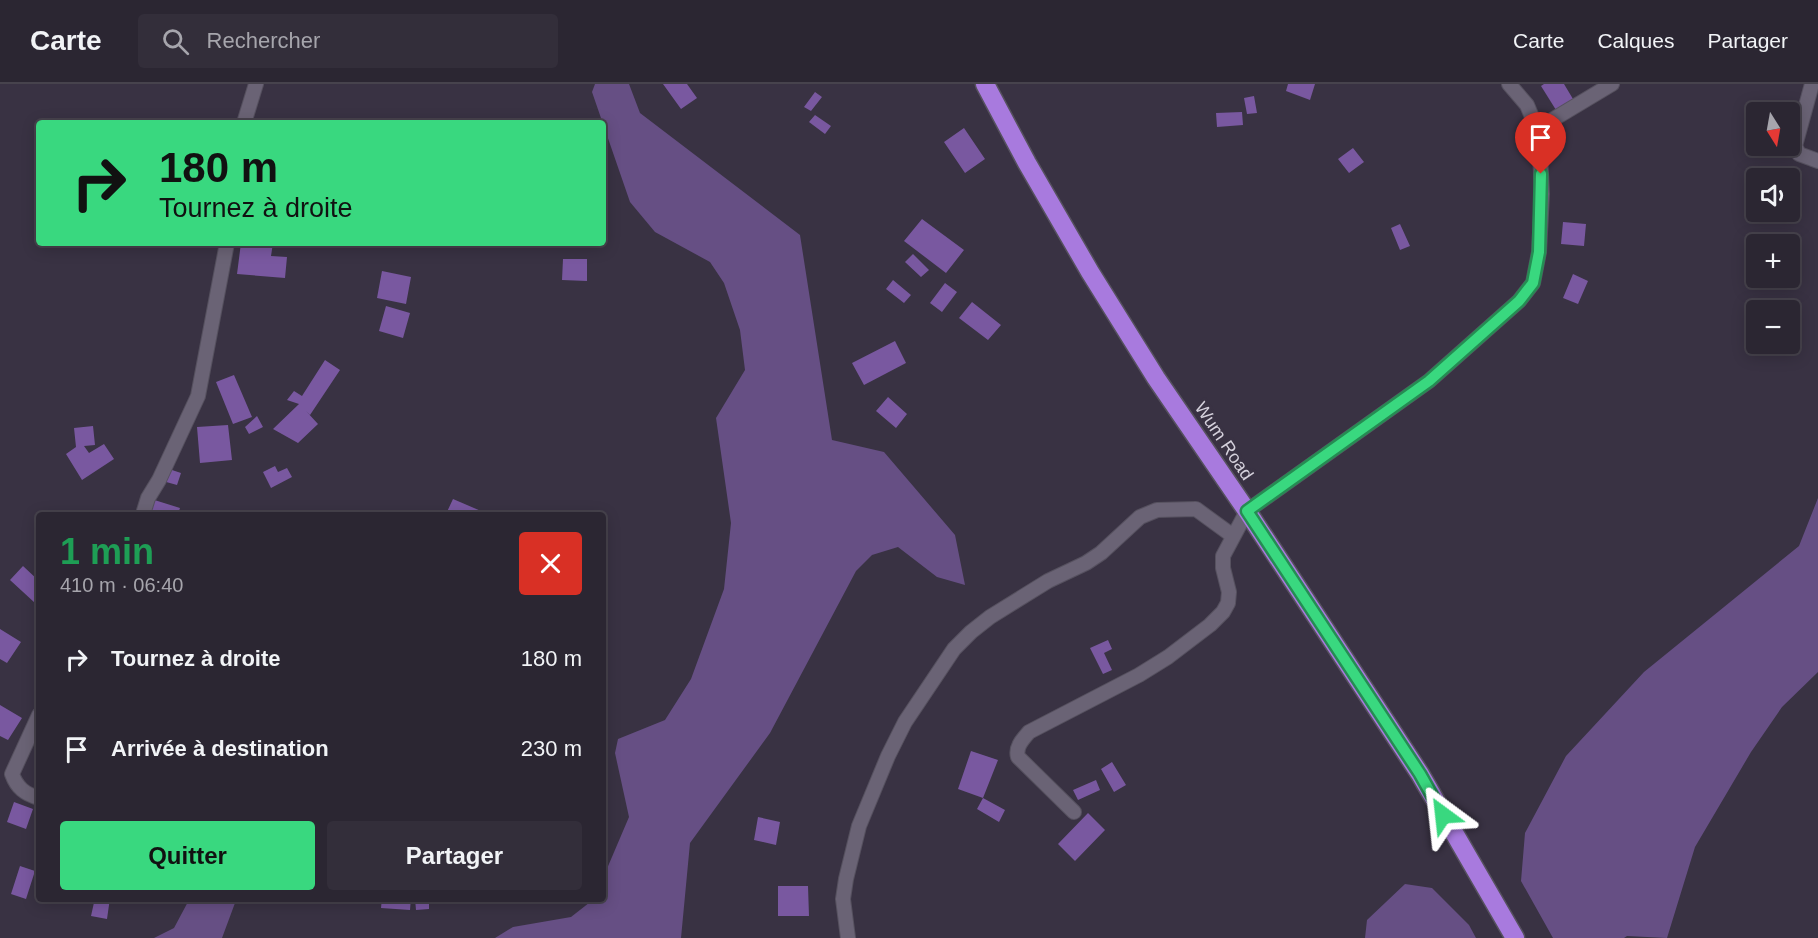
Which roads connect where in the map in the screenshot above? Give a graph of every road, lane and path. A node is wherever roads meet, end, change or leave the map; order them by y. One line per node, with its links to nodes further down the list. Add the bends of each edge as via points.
1 (256, 84): 6 (street)
2 (985, 84): 10 (highway, Wum Road, via 1096,281 1156,378)
3 (1509, 84): 7 (street, via 1527,105)
4 (1612, 84): 7 (street)
5 (1812, 84): 8 (street, via 1795,146 1798,154)
6 (245, 120)
7 (1537, 129): 10 (street, via 1542,194 1533,283 1519,301 1429,381)
8 (1818, 161)
9 (226, 246): 11 (street, via 198,396)
10 (1247, 511): 12 (street); 17 (highway, Wum Road, via 1420,774)
11 (144, 512)
12 (1233, 536): 15 (street, via 1223,556 1228,603 1210,625 1139,675 1029,732 1021,741 1018,757); 16 (street, via 1196,509 1157,510 1140,517 1086,563 1048,581 970,632 954,649 905,722 859,826 843,899)
13 (36, 722): 14 (street, via 12,774 16,785)
14 (36, 797)
15 (1074, 812)
16 (848, 938)
17 (1515, 938)

